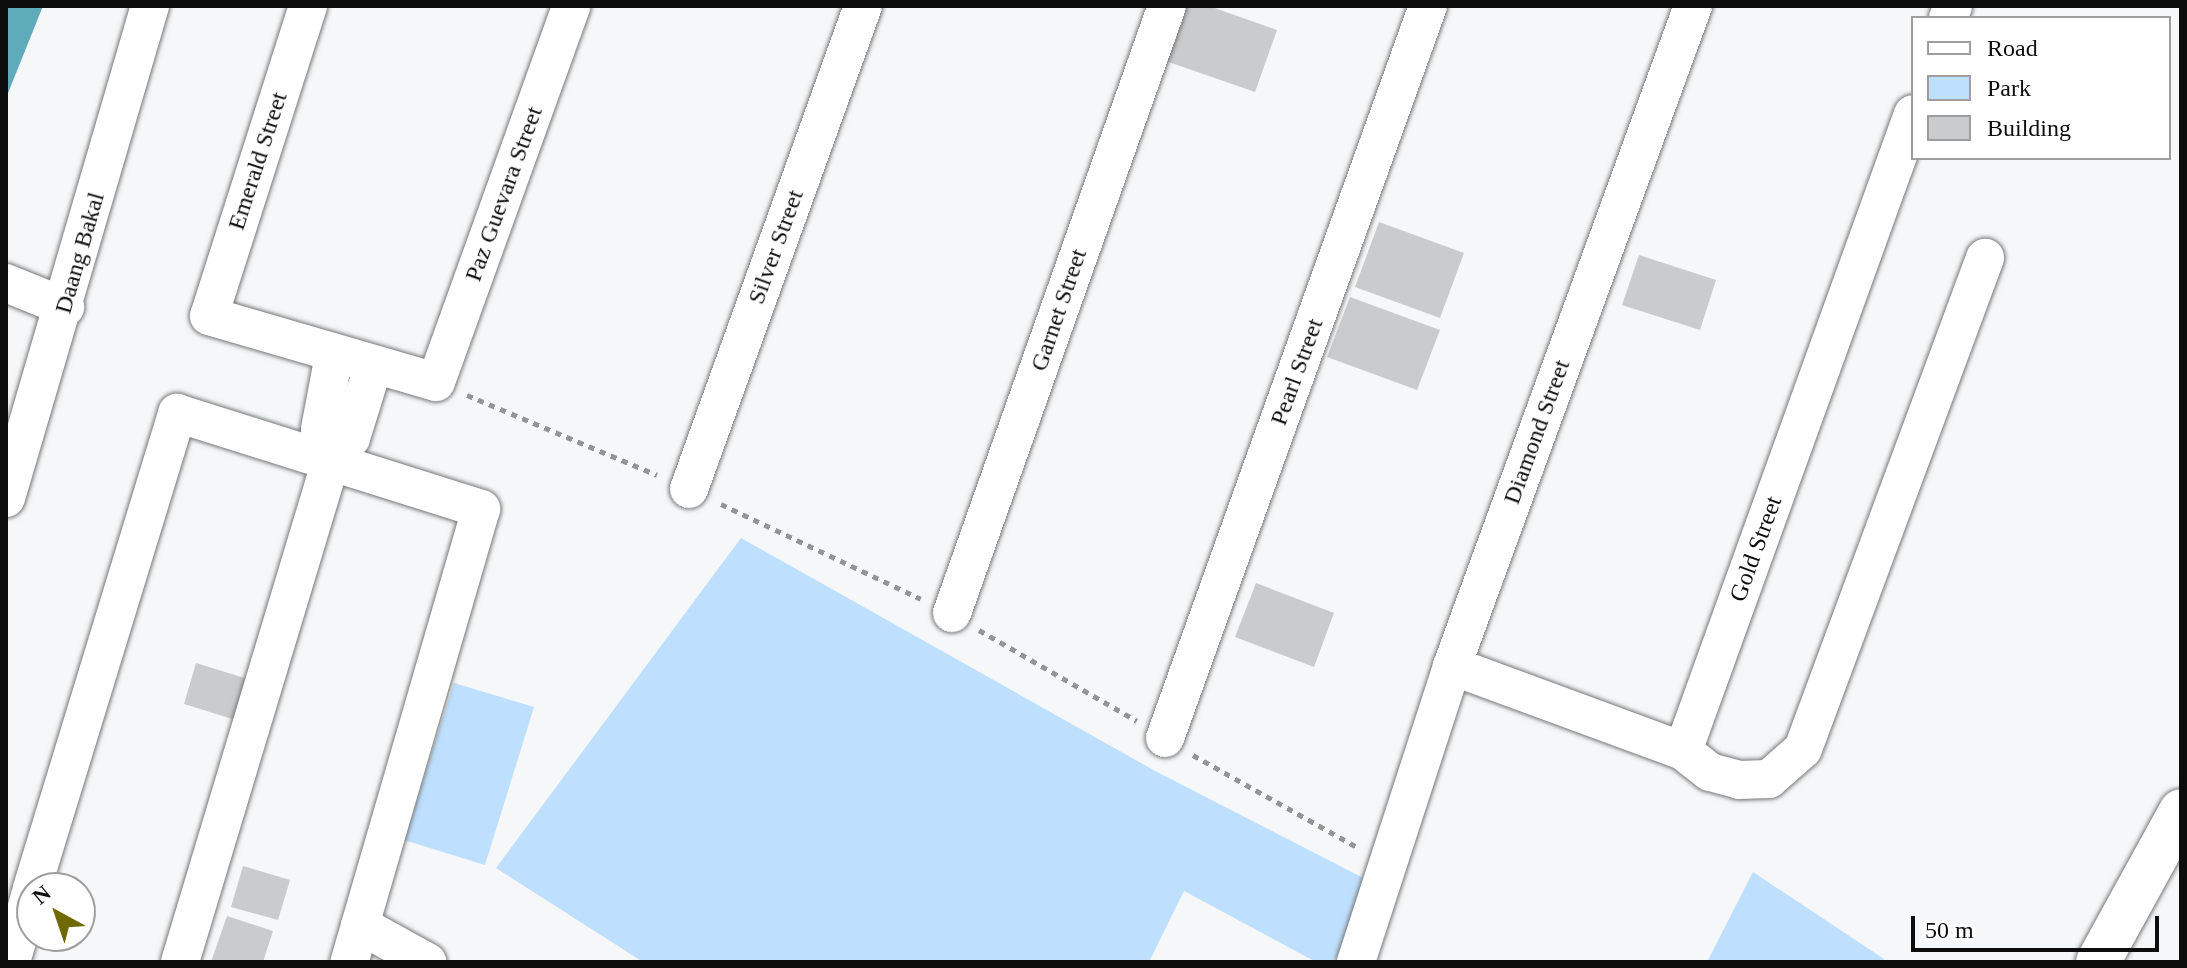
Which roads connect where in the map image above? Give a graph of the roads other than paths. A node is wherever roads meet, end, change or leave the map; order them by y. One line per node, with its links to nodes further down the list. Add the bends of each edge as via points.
1 (150, 6): 11 (street, Daang Bakal)
2 (308, 6): 12 (street, Emerald Street, via 209,316)
3 (571, 6): 13 (street, Paz Guevara Street, via 436,382)
4 (863, 6): 15 (street, Silver Street)
5 (1167, 6): 17 (street, Garnet Street)
6 (1428, 6): 19 (street, Pearl Street)
7 (1693, 6): 18 (street, Diamond Street)
8 (1911, 120): 20 (street, Gold Street)
9 (1985, 258): 20 (street, via 1803,749 1769,779 1739,780 1710,772)
10 (6, 283): 11 (street)
11 (65, 307): 16 (street, Daang Bakal)
12 (334, 355): 13 (street); 14 (street, via 320,429)
13 (373, 367): 14 (street, via 351,438)
14 (332, 457): 22 (street, via 177,413); 23 (street, via 481,509); 24 (street)
15 (689, 489)
16 (6, 498)
17 (952, 613)
18 (1452, 666): 20 (street); 27 (street, Diamond Street)
19 (1165, 738)
20 (1683, 751)
21 (2181, 811): 28 (main road)
22 (37, 872)
23 (360, 925): 25 (street); 26 (street)
24 (180, 962)
25 (349, 962)
26 (427, 962)
27 (1356, 962)
28 (2098, 962)

